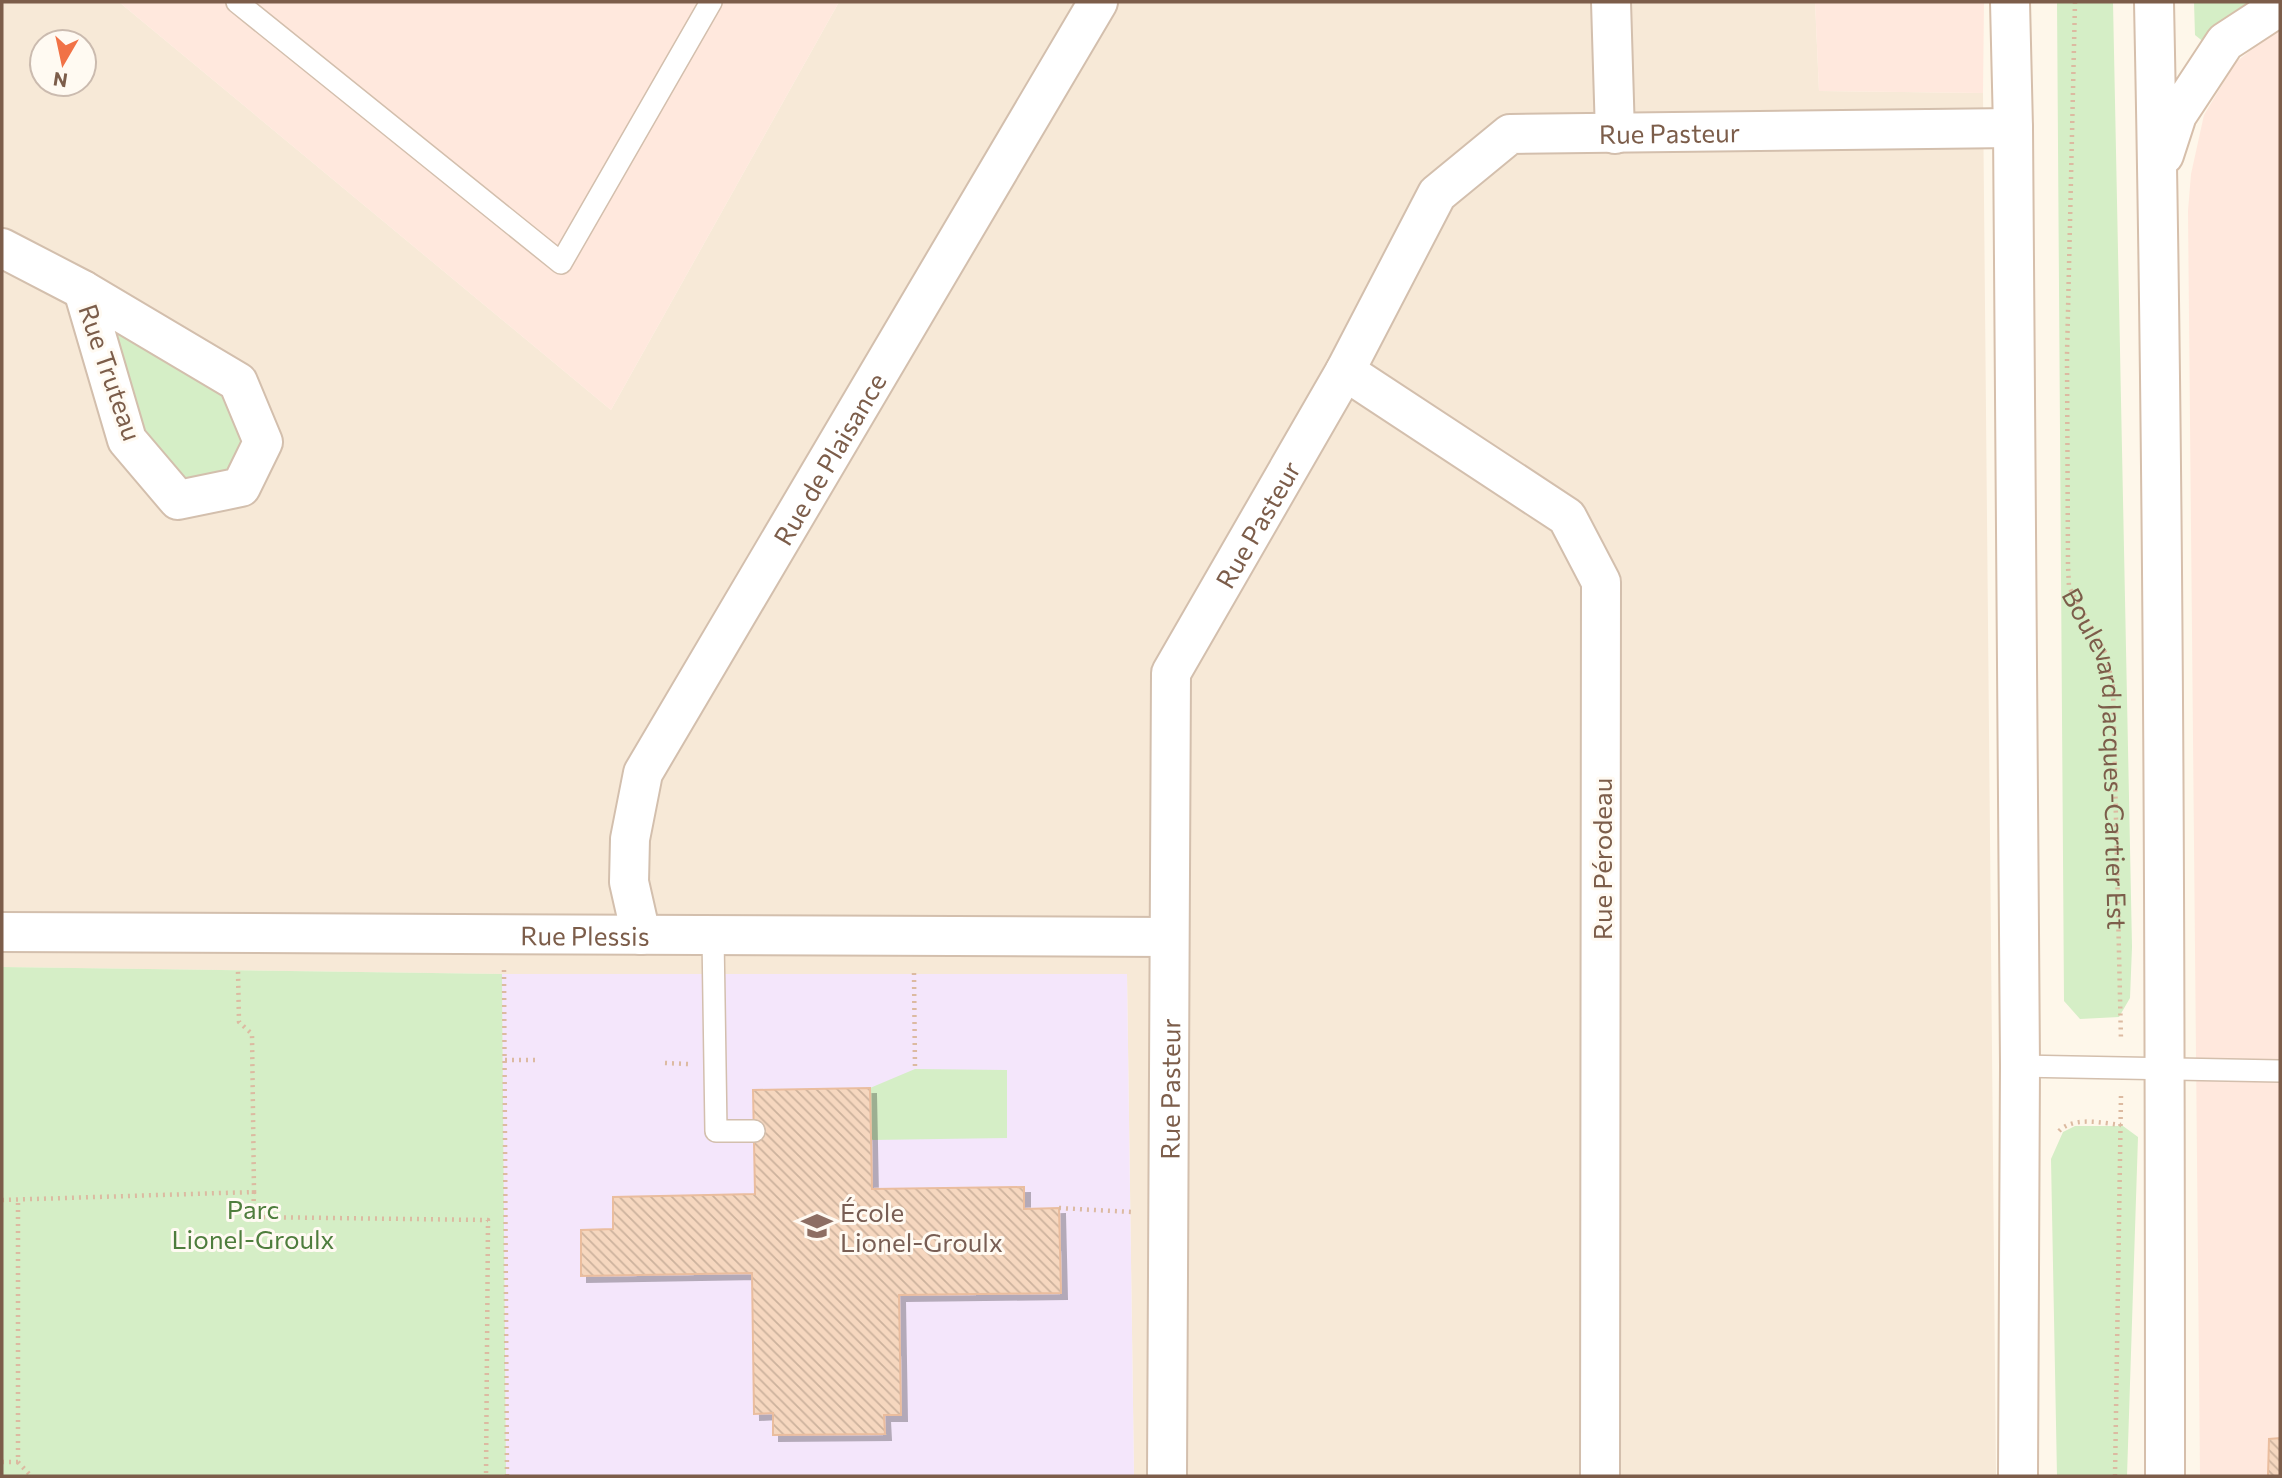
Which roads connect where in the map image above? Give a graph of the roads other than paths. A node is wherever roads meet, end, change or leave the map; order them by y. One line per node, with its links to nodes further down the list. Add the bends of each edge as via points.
1 (237, 2): 2 (lane, via 561,263)
2 (710, 2)
3 (1098, 2): 15 (street, Rue de Plaisance, via 643,773 630,839 629,882)
4 (1611, 2): 9 (street)
5 (2010, 2): 8 (street, Boulevard Jacques-Cartier Est)
6 (2154, 2): 10 (street, Boulevard Jacques-Cartier Est)
7 (2280, 6): 10 (street, via 2225,42 2177,115)
8 (2013, 128): 9 (street, Rue Pasteur); 18 (street, Boulevard Jacques-Cartier Est)
9 (1615, 134): 13 (street, Rue Pasteur, via 1510,134 1437,194)
10 (2157, 173): 19 (street, Boulevard Jacques-Cartier Est)
11 (2, 248): 12 (street, Rue Truteau)
12 (83, 290): 12 (street, Rue Truteau, via 238,382 263,442 241,487 178,500 127,439)
13 (1345, 371): 17 (street, Rue Pasteur, via 1171,673); 23 (street, Rue Pérodeau, via 1567,517 1601,582)
14 (2, 932): 15 (street, Rue Plessis)
15 (641, 936): 16 (street, Rue Plessis)
16 (713, 936): 17 (street, Rue Plessis); 21 (lane, via 716,1131)
17 (1168, 937): 22 (street, Rue Pasteur)
18 (2020, 1066): 19 (lane); 24 (street, Boulevard Jacques-Cartier Est)
19 (2165, 1069): 20 (lane); 25 (street, Boulevard Jacques-Cartier Est)
20 (2280, 1071)
21 (754, 1130)
22 (1167, 1476)
23 (1600, 1476)
24 (2018, 1476)
25 (2165, 1476)

